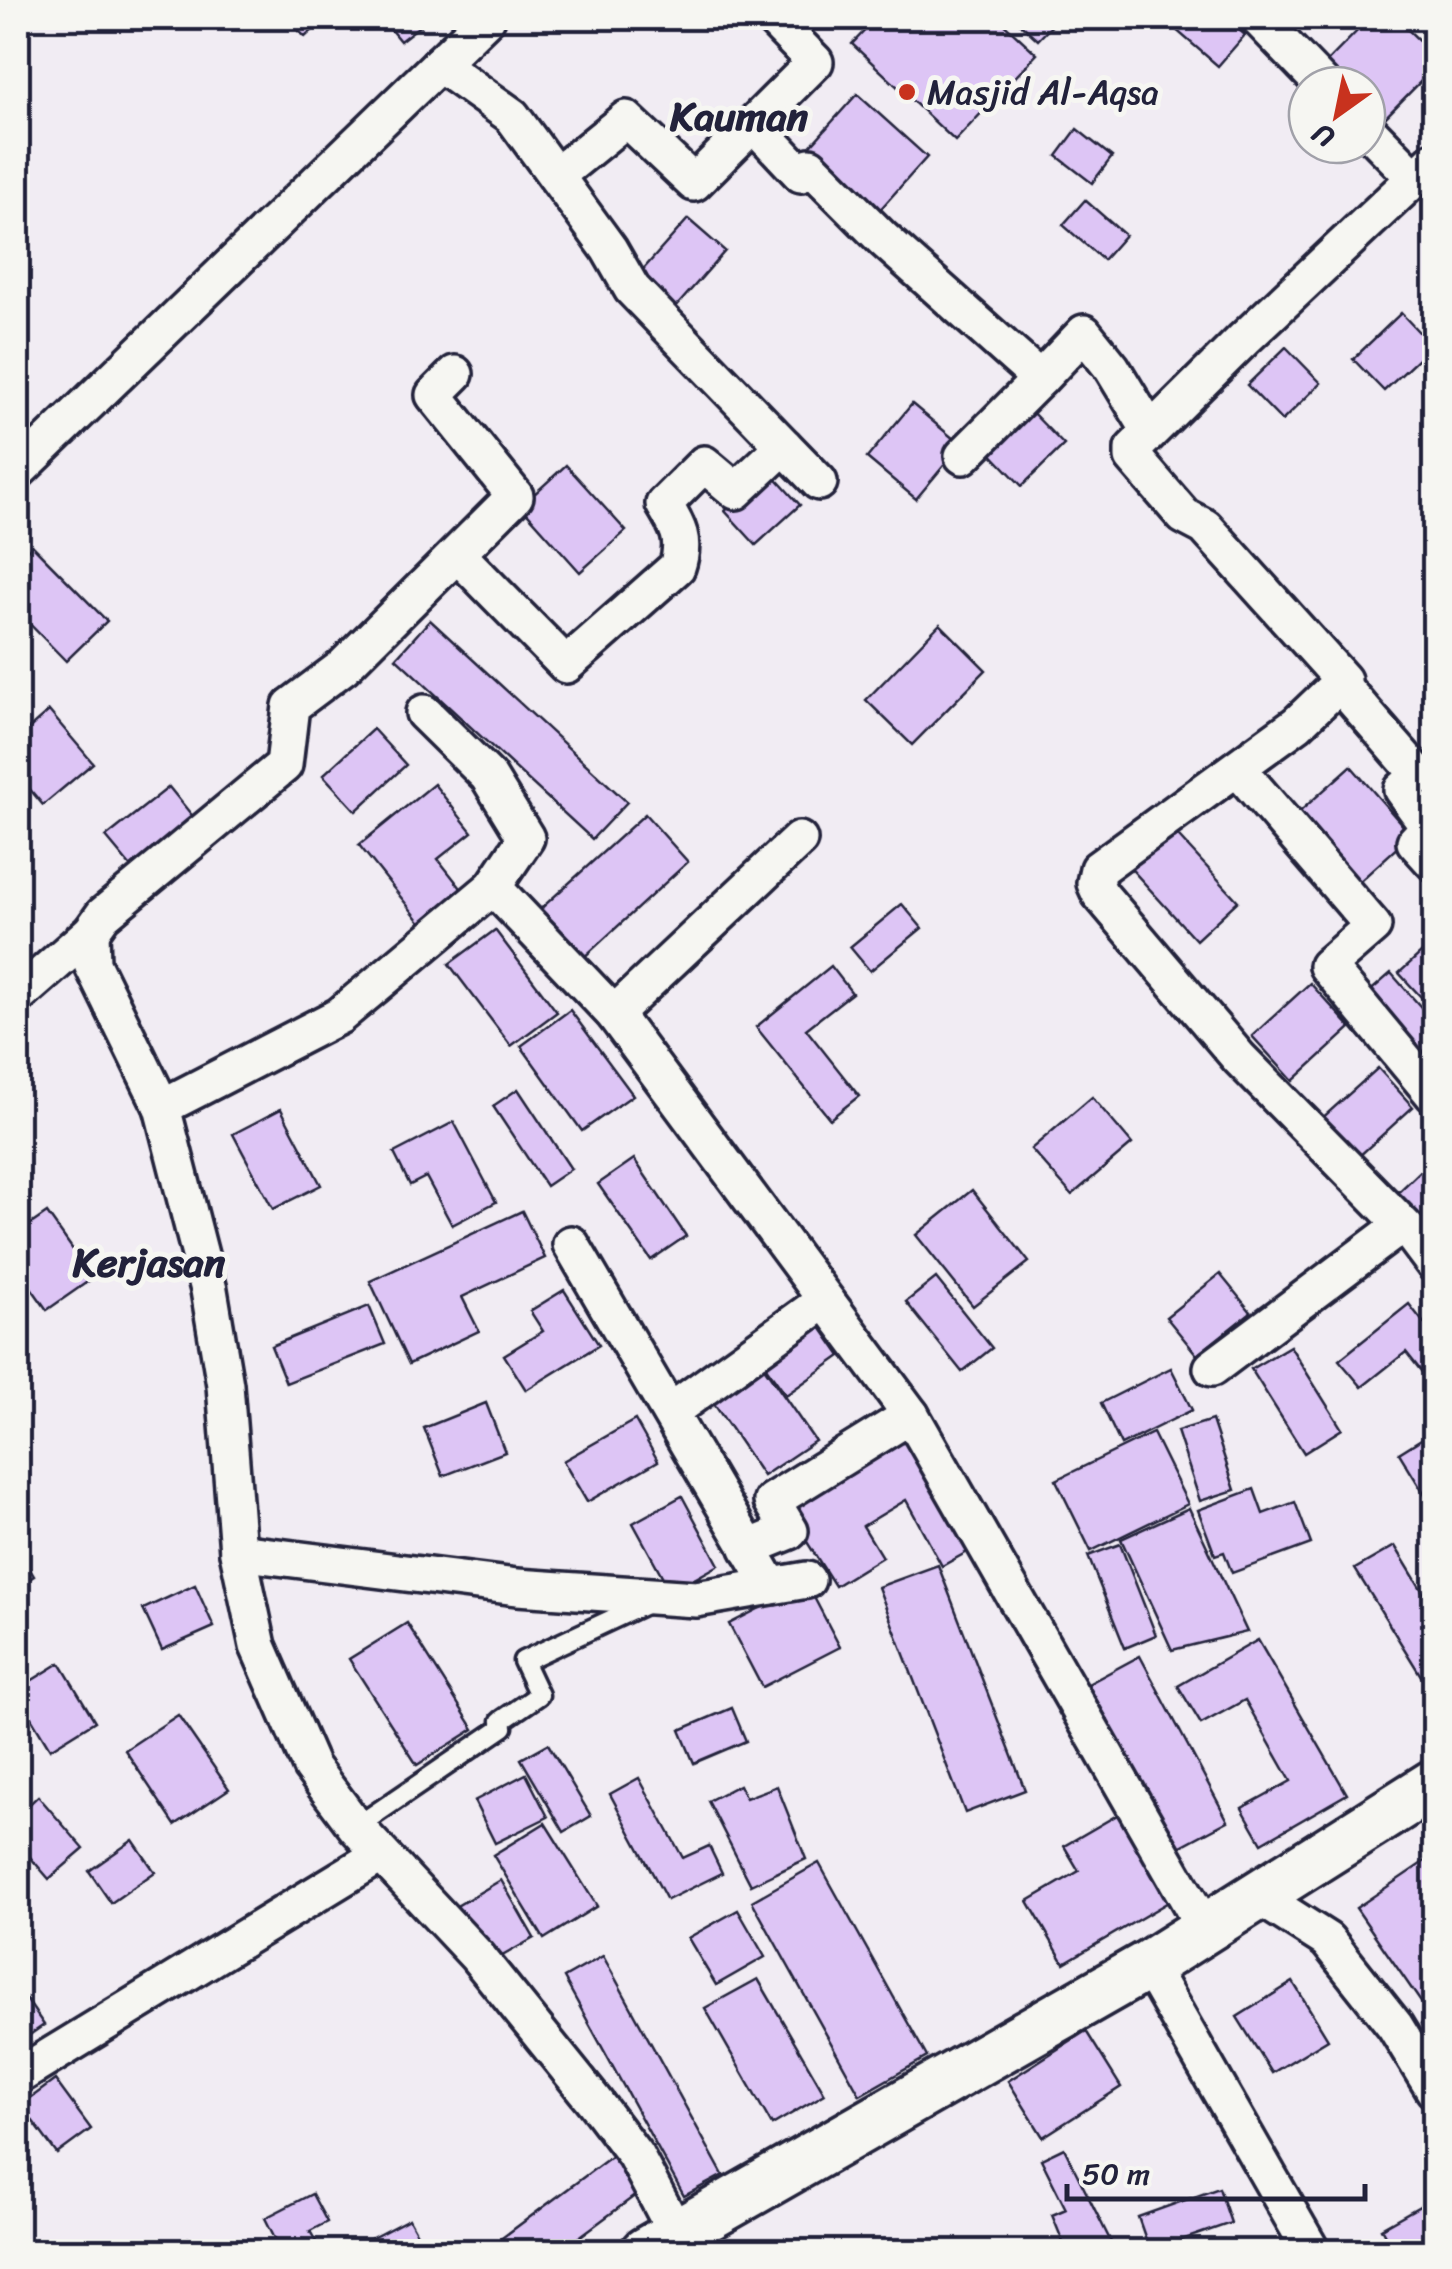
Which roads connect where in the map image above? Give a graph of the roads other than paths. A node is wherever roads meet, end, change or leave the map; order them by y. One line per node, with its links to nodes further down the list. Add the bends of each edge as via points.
1 (487, 18): 4 (street)
2 (772, 18): 6 (street, via 815,62)
3 (1258, 18): 5 (street)
4 (439, 64): 9 (street, via 512,116); 15 (street)
5 (1304, 65)
6 (754, 124): 9 (street, via 694,184 626,118); 11 (street, via 802,174 810,166)
7 (1387, 143): 8 (street)
8 (1425, 169): 12 (street)
9 (557, 176): 13 (street, via 632,289)
10 (455, 374): 17 (street, via 434,395 516,496)
11 (1040, 379): 12 (street, via 1084,332); 14 (street)
12 (1150, 431): 18 (street, via 1132,449 1133,457 1343,678)
13 (784, 446): 16 (street); 17 (street, via 736,492 704,464 664,504 682,534 678,566 566,665)
14 (963, 456)
15 (18, 471)
16 (820, 482)
17 (458, 555): 24 (street, via 343,667 291,706 284,765 103,915)
18 (1340, 684): 20 (street); 22 (street, via 1419,775 1402,790 1429,827 1415,842)
19 (424, 713): 23 (street, via 488,776 526,838)
20 (1238, 769): 27 (street, via 1373,926 1328,966); 29 (street, via 1098,869 1095,883 1239,1058)
21 (799, 840): 26 (street)
22 (1434, 863)
23 (493, 887): 26 (street); 28 (street, via 340,1016)
24 (91, 932): 25 (street); 28 (street, via 92,964)
25 (18, 996)
26 (614, 1014): 32 (street)
27 (1434, 1094)
28 (162, 1107): 37 (street, via 209,1290 225,1385)
29 (1402, 1224): 31 (street); 33 (street)
30 (571, 1244): 34 (street)
31 (1434, 1264)
32 (824, 1300): 34 (street); 35 (street)
33 (1212, 1368)
34 (670, 1412): 36 (street)
35 (911, 1415): 36 (street, via 772,1502 790,1531); 45 (street)
36 (748, 1548): 39 (street)
37 (238, 1552): 40 (street, via 517,1587); 42 (street, via 258,1646 312,1767)
38 (807, 1580): 39 (street)
39 (771, 1586): 40 (street, via 696,1599)
40 (660, 1597): 42 (lane, via 523,1661 539,1695 501,1721 504,1728)
41 (1434, 1784): 44 (main road)
42 (356, 1827): 43 (street)
43 (380, 1854): 47 (street); 49 (street, via 477,1956 594,2101 635,2155)
44 (1258, 1896): 45 (main road); 48 (street, via 1327,1940 1395,2026)
45 (1205, 1929): 46 (main road)
46 (1148, 1965): 49 (main road); 50 (street)
47 (18, 2076)
48 (1434, 2090)
49 (681, 2240)
50 (1312, 2252)

